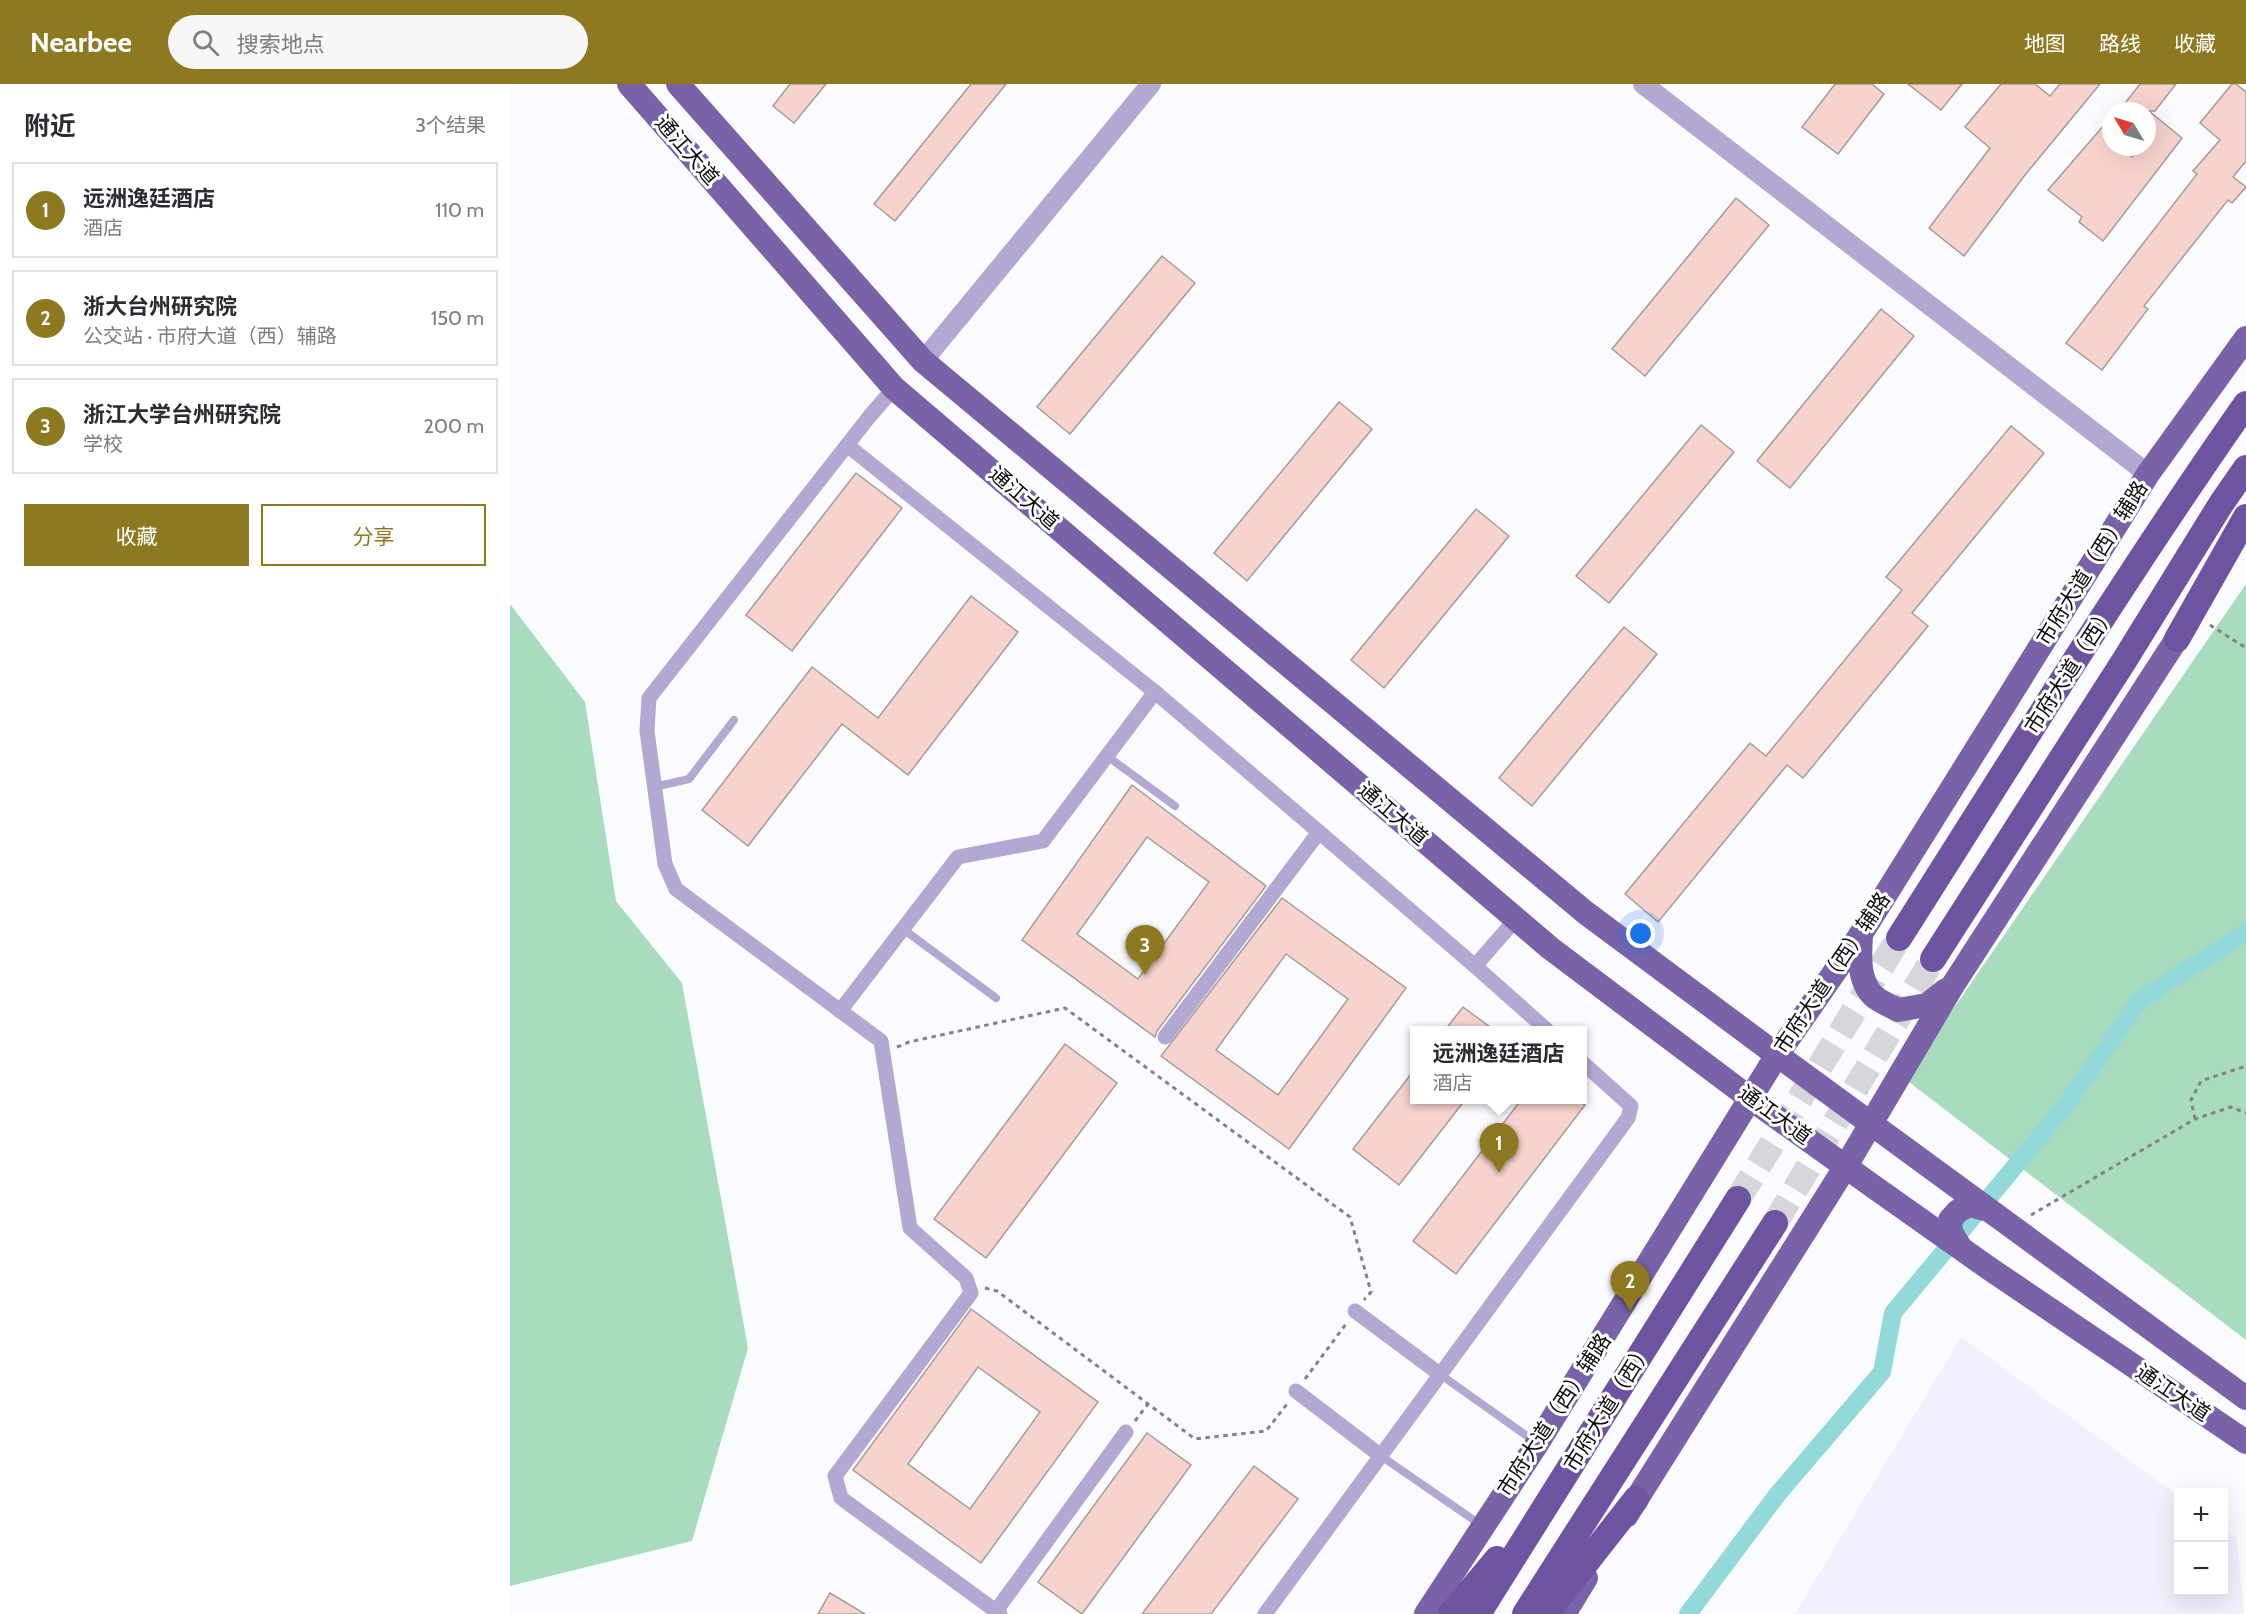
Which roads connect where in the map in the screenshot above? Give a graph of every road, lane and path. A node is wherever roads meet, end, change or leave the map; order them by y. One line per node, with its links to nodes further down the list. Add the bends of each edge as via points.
1 (629, 84): 7 (main road, 通江大道)
2 (678, 84): 6 (main road, 通江大道)
3 (1151, 84): 6 (street)
4 (1643, 84): 11 (street)
5 (2246, 338): 11 (main road, 市府大道（西）辅路)
6 (923, 361): 35 (main road, 通江大道, via 1586,913)
7 (894, 388): 9 (street); 23 (main road, 通江大道)
8 (2246, 404): 26 (highway, 市府大道（西）, via 2196,475)
9 (847, 445): 17 (street); 20 (street, via 650,698 647,731)
10 (2246, 468): 27 (highway, 市府大道（西）)
11 (2148, 474): 25 (main road, 市府大道（西）辅路)
12 (2246, 518): 15 (highway)
13 (2246, 535): 14 (main road)
14 (2193, 614): 15 (main road); 16 (path)
15 (2177, 639): 29 (main road)
16 (2246, 648)
17 (1155, 692): 19 (street); 22 (street)
18 (734, 720): 20 (lane, via 689,779)
19 (1106, 755): 21 (lane); 24 (street, via 1043,841 958,857)
20 (654, 787): 31 (street, via 665,864 676,889)
21 (1175, 806)
22 (1319, 832): 28 (street); 33 (street)
23 (1516, 919): 28 (street); 38 (main road, 通江大道)
24 (903, 928): 30 (lane); 31 (street)
25 (1861, 934): 29 (main road, via 1860,968 1868,987 1875,997 1898,1010 1927,1005); 35 (main road, 市府大道（西）辅路)
26 (1899, 938)
27 (1933, 959)
28 (1475, 966): 32 (street)
29 (1953, 985): 41 (main road)
30 (996, 998)
31 (840, 1011): 34 (street, via 880,1041)
32 (1542, 1026)
33 (1165, 1037)
34 (883, 1053): 48 (street, via 910,1228 966,1278); 49 (path, via 909,1042 1065,1008 1350,1217 1371,1292)
35 (1777, 1055): 38 (main road, 市府大道（西）辅路); 41 (main road, 通江大道)
36 (2246, 1066): 40 (path, via 2201,1081 2191,1100)
37 (1587, 1067): 50 (street, via 1631,1106 1628,1119)
38 (1752, 1099): 42 (main road, 通江大道); 56 (main road, 市府大道（西）辅路)
39 (2246, 1113): 40 (path, via 2230,1107)
40 (2195, 1119): 46 (path)
41 (1870, 1123): 42 (main road); 44 (main road, 通江大道)
42 (1846, 1166): 47 (main road, 通江大道); 59 (main road)
43 (1738, 1199): 58 (highway, 市府大道（西）)
44 (1988, 1210): 46 (main road, 通江大道); 47 (main road, via 1969,1205 1950,1220 1951,1232)
45 (1775, 1223): 67 (highway, 市府大道（西）)
46 (2011, 1227): 52 (main road, 通江大道)
47 (1960, 1247): 55 (main road, 通江大道)
48 (968, 1285): 53 (path, via 998,1291); 61 (street, via 971,1293 835,1476 841,1498)
49 (1355, 1311): 50 (street); 51 (path)
50 (1442, 1375): 56 (lane); 57 (street)
51 (1296, 1391): 53 (path, via 1266,1431 1195,1439); 57 (street)
52 (2246, 1398)
53 (1148, 1404): 54 (path)
54 (1126, 1432): 61 (street)
55 (2246, 1442)
56 (1537, 1444): 60 (main road, 市府大道（西）辅路)
57 (1381, 1455): 60 (lane); 62 (street)
58 (1562, 1480): 65 (highway); 66 (highway, 市府大道（西）)
59 (1636, 1499): 68 (highway); 69 (main road)
60 (1481, 1529): 63 (main road, 市府大道（西）辅路); 64 (main road)
61 (998, 1613)
62 (1265, 1614)
63 (1426, 1614)
64 (1444, 1614)
65 (1451, 1614)
66 (1478, 1614)
67 (1525, 1614)
68 (1546, 1614)
69 (1564, 1614)

